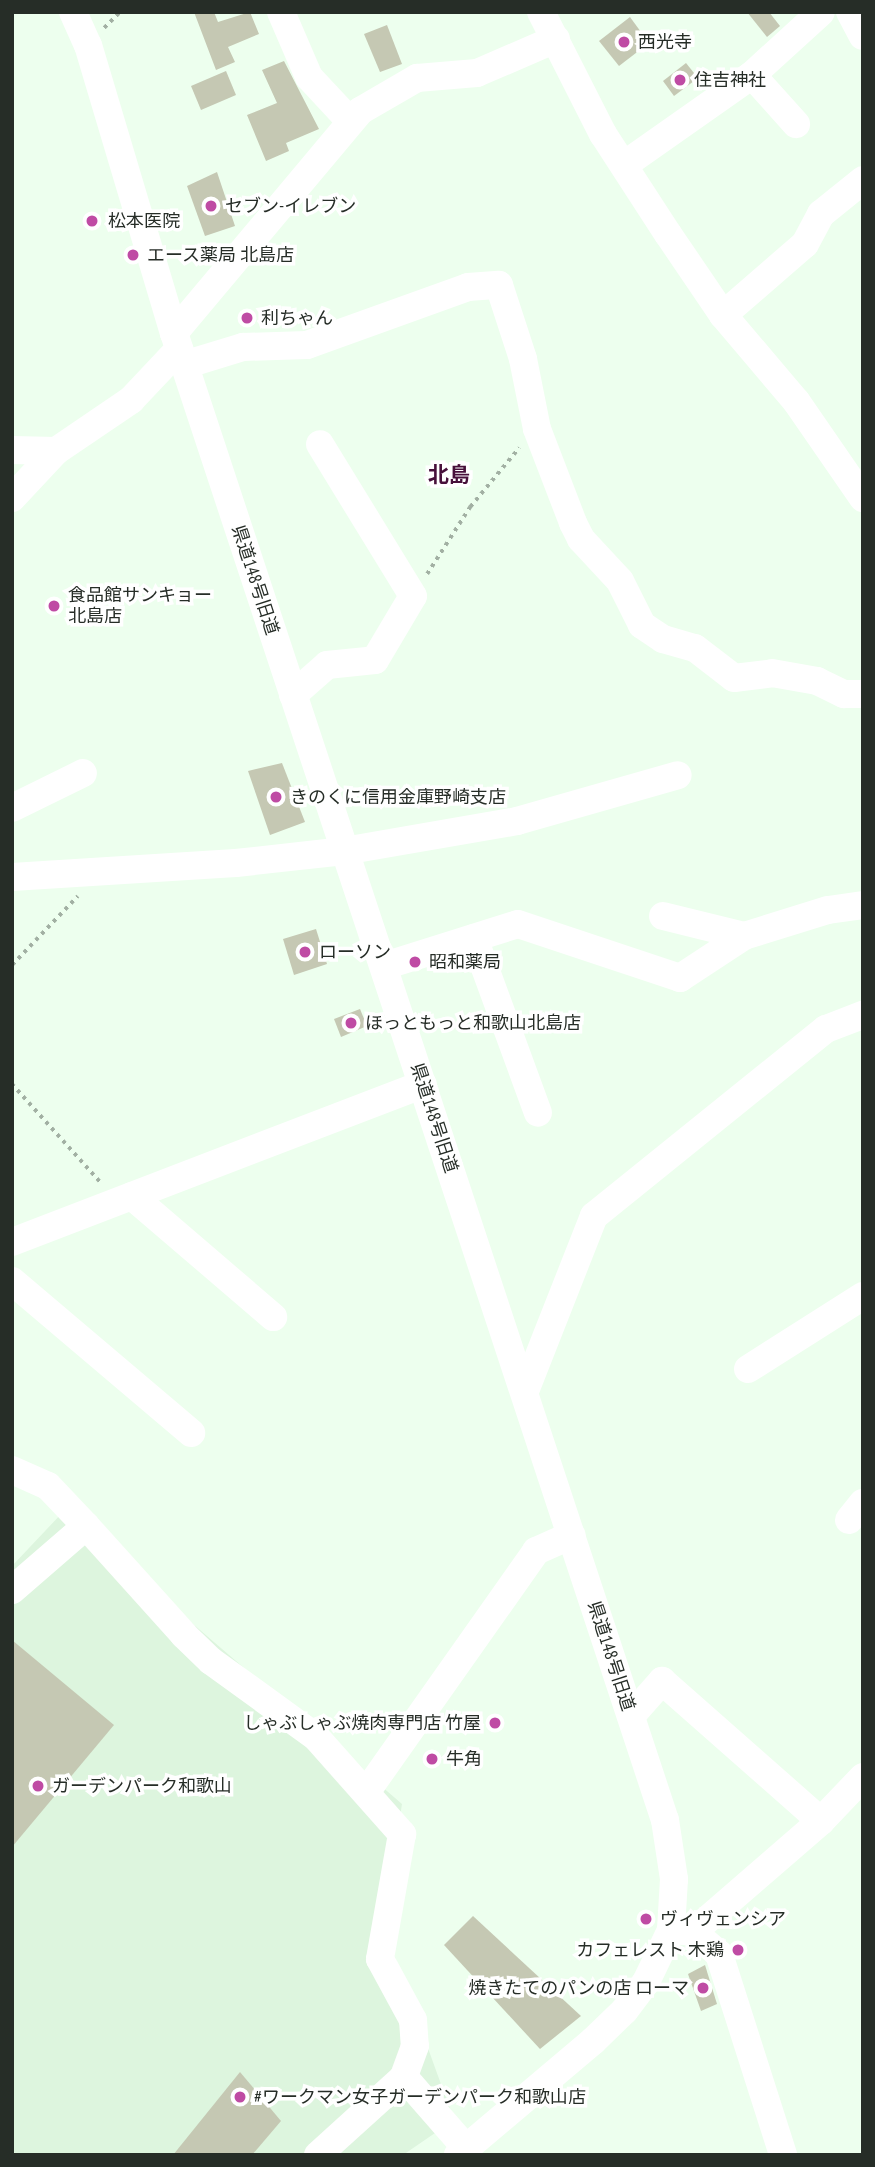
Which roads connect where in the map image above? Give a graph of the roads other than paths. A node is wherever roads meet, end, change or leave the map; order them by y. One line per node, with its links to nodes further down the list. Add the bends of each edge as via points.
1 (73, 12): 14 (street, 県道148号旧道, via 88,45)
2 (281, 12): 9 (street, via 309,77)
3 (541, 12): 7 (street)
4 (821, 12): 8 (street)
5 (850, 12): 6 (street)
6 (863, 36)
7 (555, 39): 9 (street, via 477,73 417,78 375,100); 11 (street)
8 (752, 75): 10 (street); 11 (street)
9 (350, 121): 14 (street)
10 (796, 124)
11 (624, 165): 13 (street)
12 (863, 180): 13 (street, via 821,214 805,244)
13 (723, 315): 19 (street, via 796,401)
14 (179, 349): 17 (street, via 131,400); 20 (street, via 307,345 468,287 499,285 523,359 537,429 582,539 620,581 642,625 663,639 695,648 734,678 772,673 817,681 844,694); 21 (street, 県道148号旧道)
15 (320, 444): 21 (street, via 413,596 375,660 327,665)
16 (12, 450): 17 (street)
17 (56, 451): 18 (street)
18 (12, 498)
19 (863, 498)
20 (863, 694)
21 (293, 695): 25 (street, 県道148号旧道)
22 (83, 772): 24 (street)
23 (678, 775): 25 (street, via 517,821)
24 (12, 808)
25 (344, 851): 26 (street); 32 (street, 県道148号旧道)
26 (12, 877)
27 (863, 891): 28 (street)
28 (863, 906): 30 (street, via 828,910)
29 (663, 916): 30 (street)
30 (744, 936): 31 (street, via 680,978 517,924)
31 (474, 938): 32 (street); 35 (street)
32 (384, 966): 34 (street, 県道148号旧道)
33 (863, 1015): 42 (street, via 826,1029 594,1216)
34 (423, 1084): 36 (street); 42 (street, 県道148号旧道)
35 (538, 1113)
36 (125, 1199): 37 (street); 40 (street)
37 (12, 1242)
38 (12, 1281): 43 (street)
39 (863, 1296): 41 (street)
40 (273, 1317)
41 (748, 1369)
42 (525, 1391): 46 (street, 県道148号旧道)
43 (191, 1433)
44 (12, 1470): 45 (street, via 48,1486)
45 (86, 1526): 47 (street); 50 (street, via 211,1661 316,1737)
46 (572, 1535): 48 (street, 県道148号旧道); 50 (street, via 536,1551)
47 (12, 1590)
48 (631, 1716): 51 (street, via 662,1681); 52 (street, 県道148号旧道, via 665,1820)
49 (863, 1777): 51 (street)
50 (367, 1791): 53 (street, via 402,1834 380,1959 413,2020 415,2046)
51 (821, 1821): 52 (street)
52 (682, 1931): 54 (street, 県道148号旧道, via 624,2011); 56 (street, via 719,1954)
53 (404, 2077): 54 (street); 55 (street)
54 (462, 2151)
55 (318, 2155)
56 (783, 2155)

